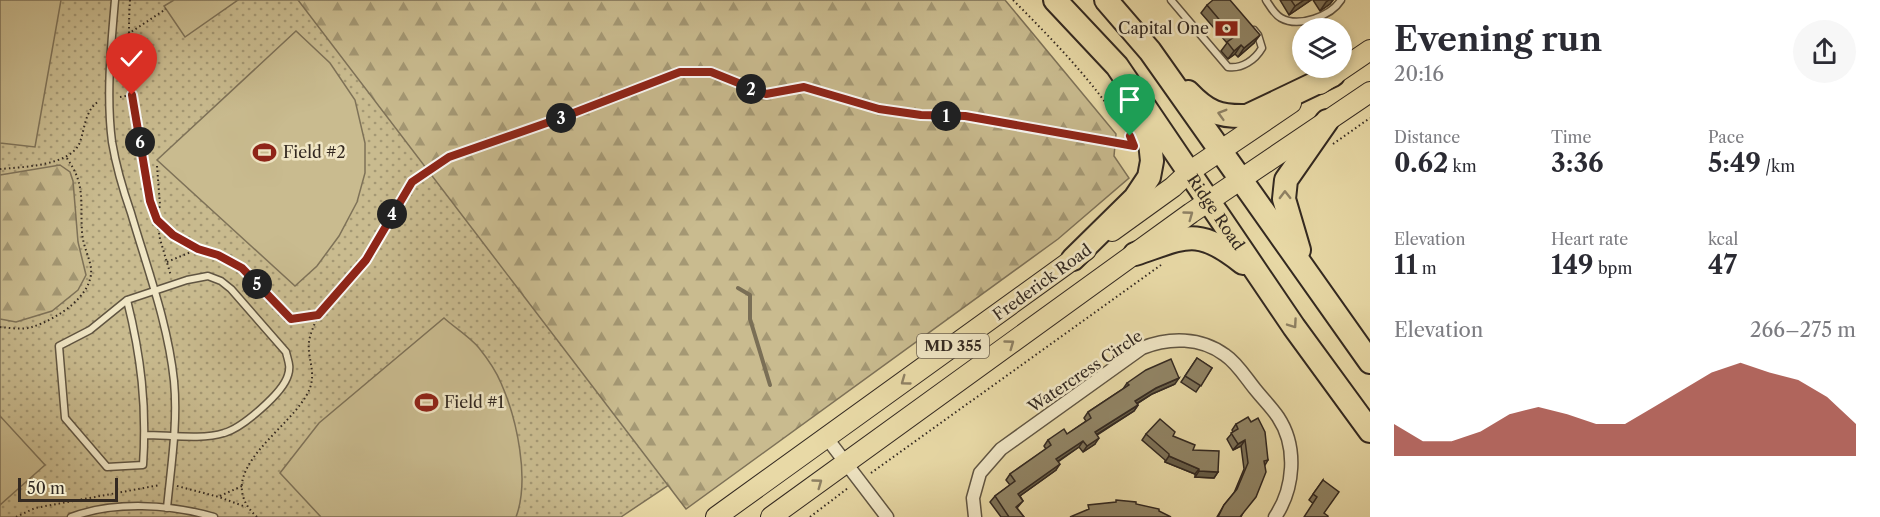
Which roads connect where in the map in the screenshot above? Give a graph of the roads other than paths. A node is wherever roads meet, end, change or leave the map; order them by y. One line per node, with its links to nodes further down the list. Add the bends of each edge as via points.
1 (115, 0): 23 (lane, via 112,142)
2 (1106, 0): 9 (highway)
3 (1171, 0): 7 (lane, via 1228,67 1242,66 1262,48)
4 (1266, 0): 5 (lane, via 1281,18 1295,21 1324,14)
5 (1341, 0)
6 (1062, 7): 16 (highway, Ridge Road, via 1117,66); 20 (highway, via 1150,142 1152,161 1149,177 1135,198)
7 (1251, 26)
8 (1369, 50): 10 (main road, Frederick Road / MD 355)
9 (1150, 51): 11 (highway, one-way to 9, via 1247,116 1231,117 1201,106); 15 (highway)
10 (1352, 62)
11 (1327, 78)
12 (1329, 78): 15 (main road, Frederick Road / MD 355)
13 (1370, 92): 14 (main road, Frederick Road / MD 355)
14 (1327, 121): 17 (main road, Frederick Road / MD 355); 21 (highway, one-way to 14, via 1284,199 1285,185)
15 (1220, 151): 16 (main road, Frederick Road / MD 355); 17 (highway)
16 (1189, 172): 18 (highway, Ridge Road); 20 (main road, Frederick Road / MD 355)
17 (1240, 180): 18 (main road, Frederick Road / MD 355); 21 (highway)
18 (1209, 201): 19 (main road, Frederick Road / MD 355, one-way to 18); 22 (highway, Ridge Road)
19 (1135, 254): 22 (highway, via 1182,239 1201,238 1222,247); 30 (main road, Frederick Road / MD 355, one-way to 19)
20 (1073, 259): 29 (main road, Frederick Road / MD 355, one-way to 29)
21 (1306, 271): 25 (highway)
22 (1260, 276): 26 (highway, Ridge Road, one-way to 26)
23 (155, 291): 24 (lane); 28 (lane, via 174,382); 28 (lane, via 208,276 221,281 286,352 290,365 282,387 240,427 215,435)
24 (127, 300): 27 (lane, via 142,375); 27 (lane, via 90,330 59,346 65,418 107,466 143,465)
25 (1370, 362)
26 (1370, 430)
27 (145, 435): 28 (lane)
28 (174, 435): 31 (lane)
29 (826, 437): 30 (street); 34 (main road, Frederick Road / MD 355)
30 (845, 463): 35 (main road, Frederick Road / MD 355, one-way to 30); 36 (street)
31 (167, 508): 32 (lane, via 116,508); 33 (lane)
32 (71, 517)
33 (214, 517)
34 (716, 517)
35 (771, 517)
36 (887, 517)
37 (975, 517): 38 (street, Watercress Circle, via 973,498 980,473 1001,449 1142,348 1182,339 1213,347 1227,356 1279,418 1287,436 1292,469 1283,505)
38 (1275, 517)

